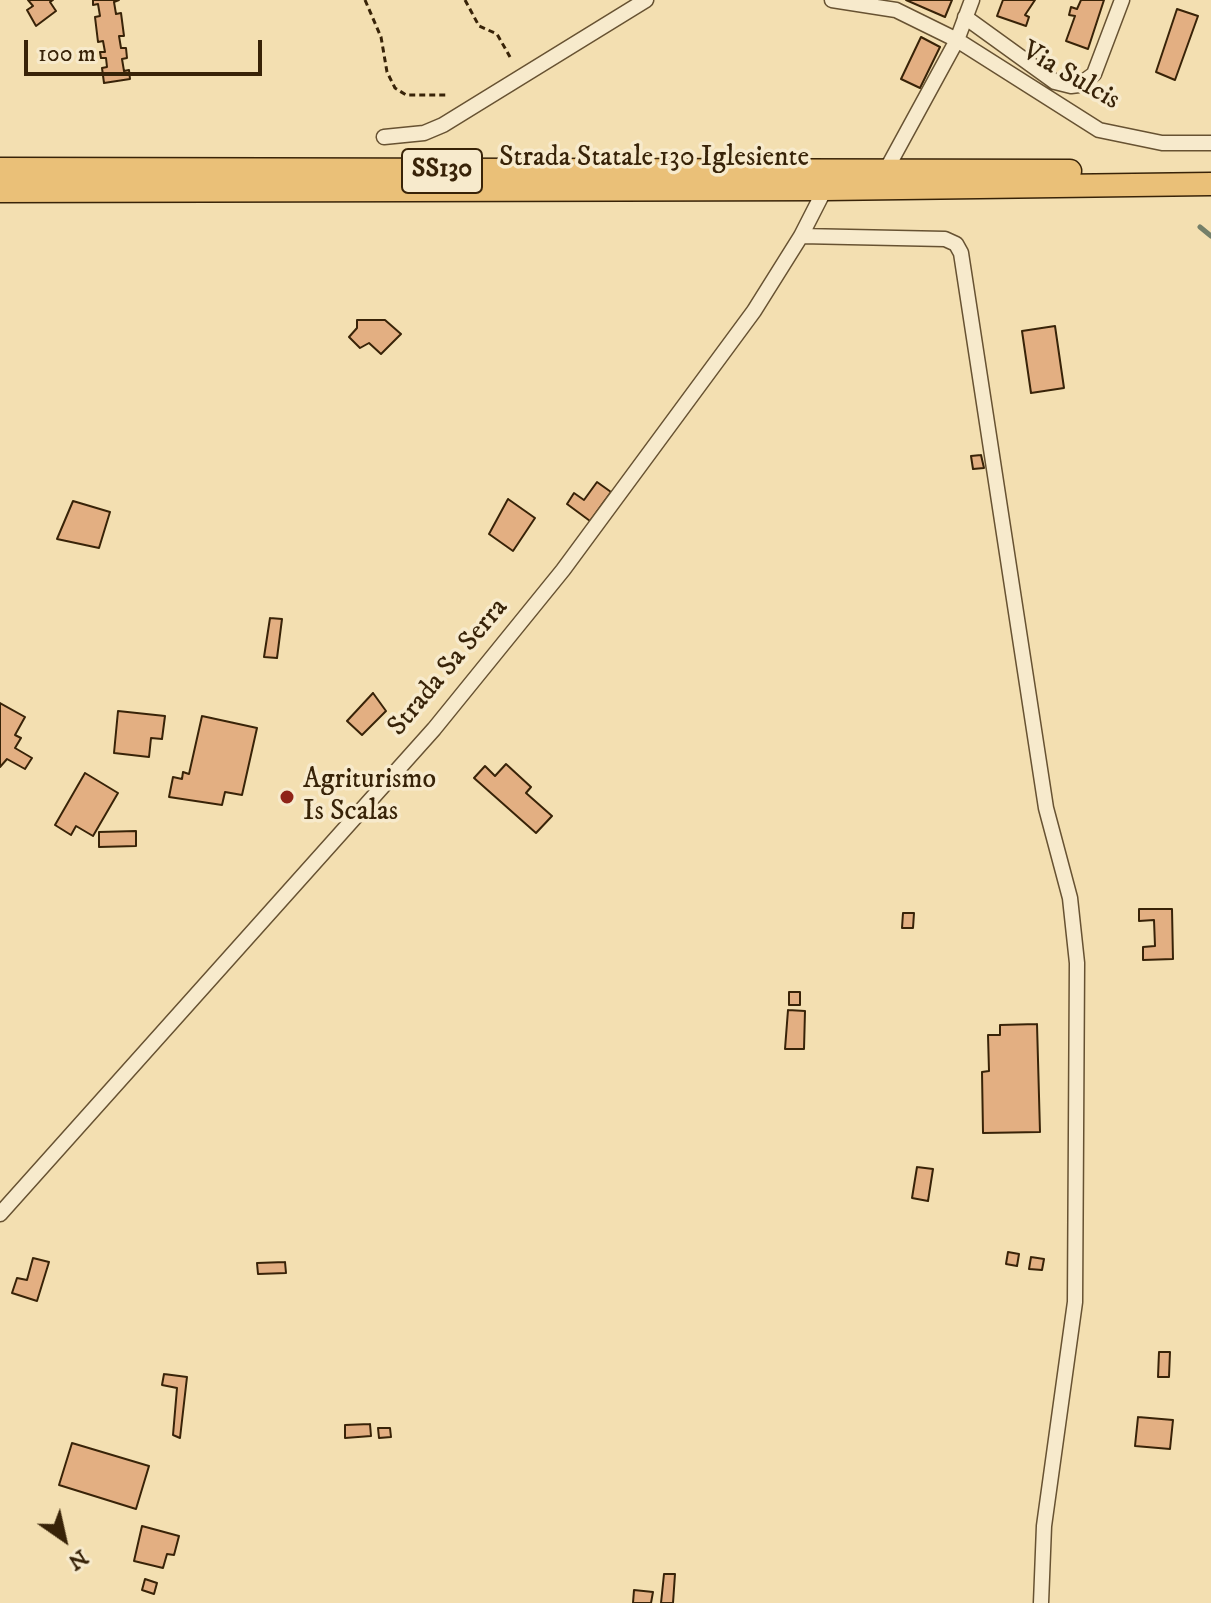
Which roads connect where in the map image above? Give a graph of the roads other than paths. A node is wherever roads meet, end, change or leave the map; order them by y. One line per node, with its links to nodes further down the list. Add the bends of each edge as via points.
1 (646, 0): 7 (street, via 443,125 424,133)
2 (832, 0): 6 (street, Via Sulcis, via 896,10)
3 (972, 0): 5 (street)
4 (1122, 0): 5 (street, via 1094,74 1071,86 1055,82)
5 (965, 17): 6 (street)
6 (957, 40): 8 (street, Via Sulcis, via 1099,130 1162,143); 11 (street)
7 (384, 137)
8 (1211, 143)
9 (0, 169): 11 (main road, Strada Statale 130 Iglesiente / SS130)
10 (1211, 170): 11 (main road, Strada Statale 130 Iglesiente / SS130)
11 (885, 172)
12 (1211, 184): 13 (main road, Strada Statale 130 Iglesiente / SS130)
13 (825, 189): 14 (main road, Strada Statale 130 Iglesiente / SS130); 15 (street, Strada Sa Serra)
14 (0, 191)
15 (801, 236): 16 (street, Strada Sa Serra, via 754,311 648,457 434,729); 17 (street, via 945,239 961,253 1046,808 1070,898 1077,963 1075,1302 1044,1526)
16 (0, 1214)
17 (1041, 1603)

